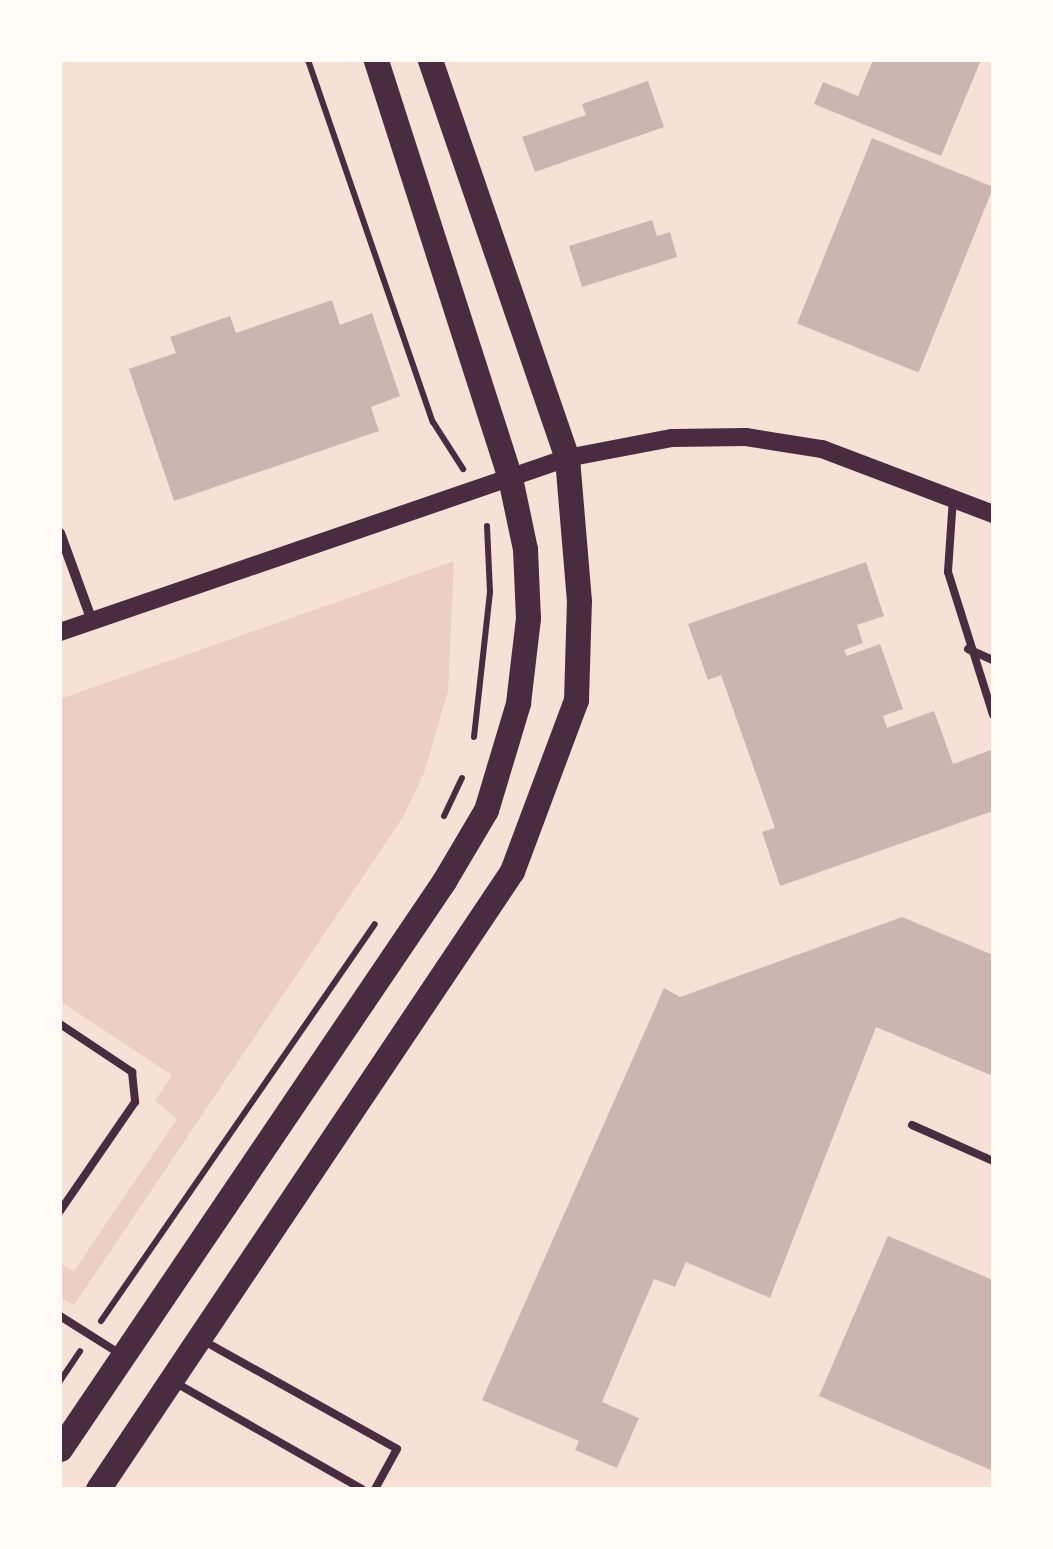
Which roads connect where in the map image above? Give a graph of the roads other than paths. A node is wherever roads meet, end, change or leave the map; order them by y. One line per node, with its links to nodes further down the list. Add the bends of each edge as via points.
1 (376, 60): 4 (main road)
2 (430, 60): 3 (main road)
3 (567, 458): 4 (street); 5 (street, via 672,438 746,437 822,449); 18 (main road, via 576,700 555,769 512,872)
4 (510, 478): 8 (street); 19 (main road, via 525,548 528,618 518,703 486,810)
5 (954, 498): 6 (street); 10 (lane, via 948,572)
6 (993, 514)
7 (60, 533): 8 (street)
8 (92, 621): 9 (street)
9 (60, 632)
10 (968, 648): 11 (lane); 12 (lane)
11 (993, 660)
12 (993, 715)
13 (60, 1024): 16 (lane, via 132,1072 135,1102)
14 (912, 1125): 15 (lane)
15 (993, 1161)
16 (60, 1211)
17 (60, 1316): 19 (lane)
18 (200, 1339): 20 (main road); 24 (lane, via 397,1449)
19 (123, 1356): 21 (main road)
20 (172, 1380): 22 (main road); 23 (lane)
21 (60, 1449)
22 (98, 1489)
23 (362, 1489)
24 (375, 1489)

